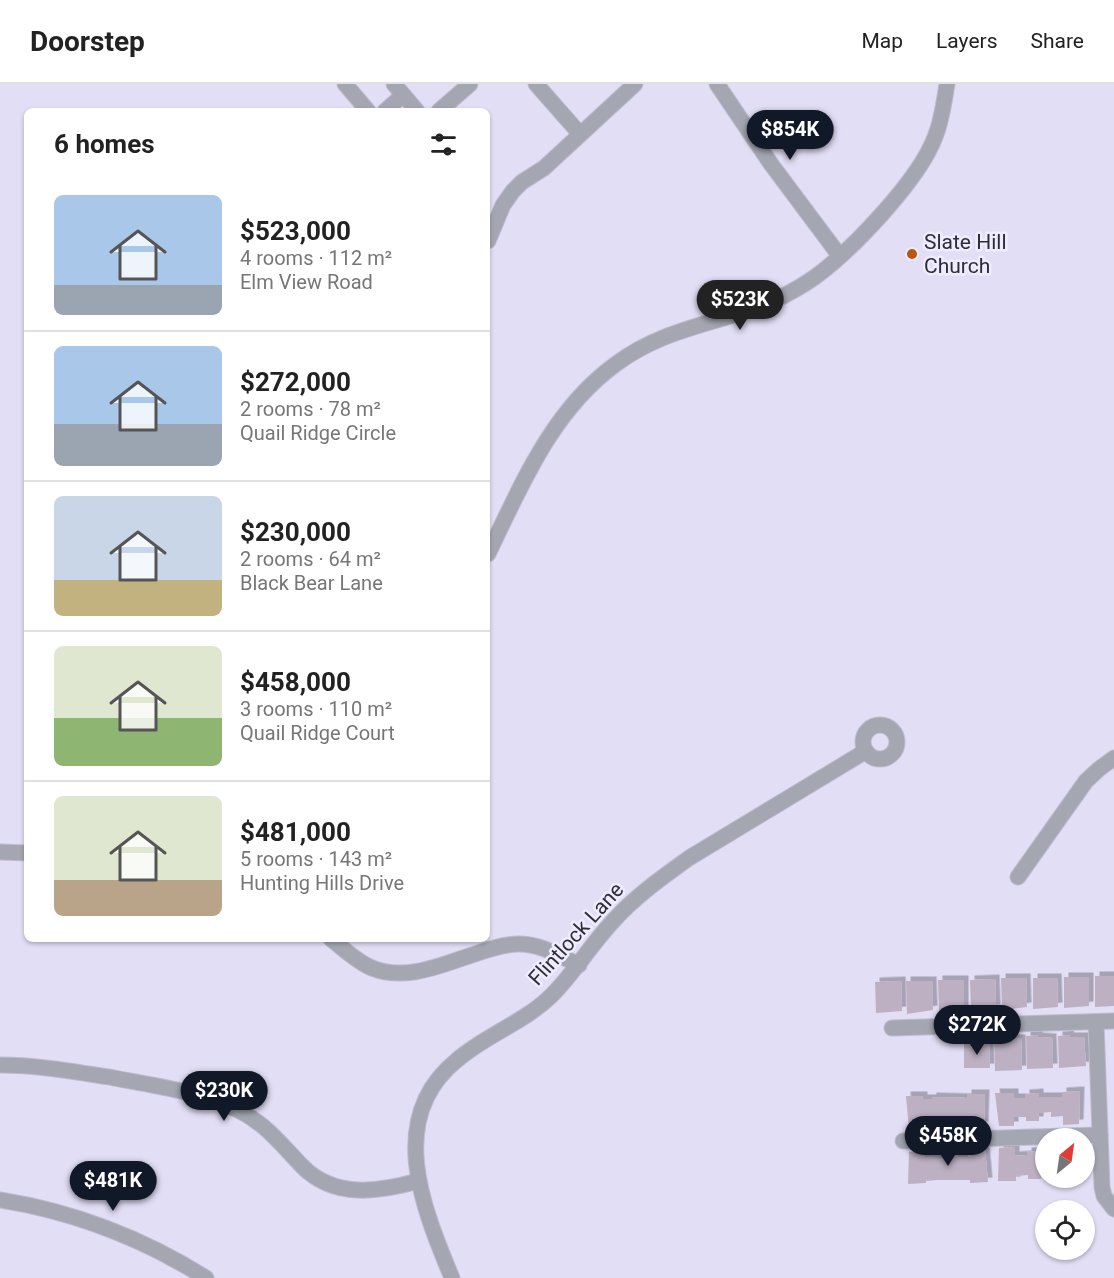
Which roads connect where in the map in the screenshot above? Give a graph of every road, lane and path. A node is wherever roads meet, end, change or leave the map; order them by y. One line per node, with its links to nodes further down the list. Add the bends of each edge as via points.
1 (345, 84): 8 (street)
2 (470, 84): 11 (street)
3 (536, 84): 12 (street)
4 (635, 84): 12 (street)
5 (717, 84): 14 (street)
6 (947, 84): 14 (street, via 939,126 926,157 887,208)
7 (399, 90): 9 (street); 10 (street)
8 (365, 108)
9 (387, 108)
10 (414, 108)
11 (442, 108)
12 (580, 134): 13 (street, via 513,191 502,205)
13 (490, 236)
14 (839, 255): 15 (street, via 798,289 751,310 666,335 633,352 596,380 545,443)
15 (490, 550)
16 (866, 751): 22 (street, Flintlock Lane, via 661,878 614,920)
17 (1114, 759): 20 (street, via 1086,781)
18 (0, 852): 19 (street)
19 (24, 853)
20 (1018, 877)
21 (335, 942): 22 (street, via 360,961 400,974 502,945 519,944 548,949)
22 (579, 965): 29 (street, Flintlock Lane, via 549,998 456,1060 443,1074 420,1115 415,1151)
23 (1114, 1021): 24 (street)
24 (1096, 1023): 25 (street); 27 (street)
25 (892, 1028)
26 (0, 1065): 29 (street, via 129,1081 226,1105 260,1123 303,1168 340,1188 366,1191)
27 (1100, 1135): 28 (street); 31 (street, via 1102,1187)
28 (903, 1141)
29 (418, 1181): 33 (street, Flintlock Lane)
30 (0, 1200): 32 (street, via 50,1210 117,1231)
31 (1114, 1209)
32 (206, 1278)
33 (452, 1278)

